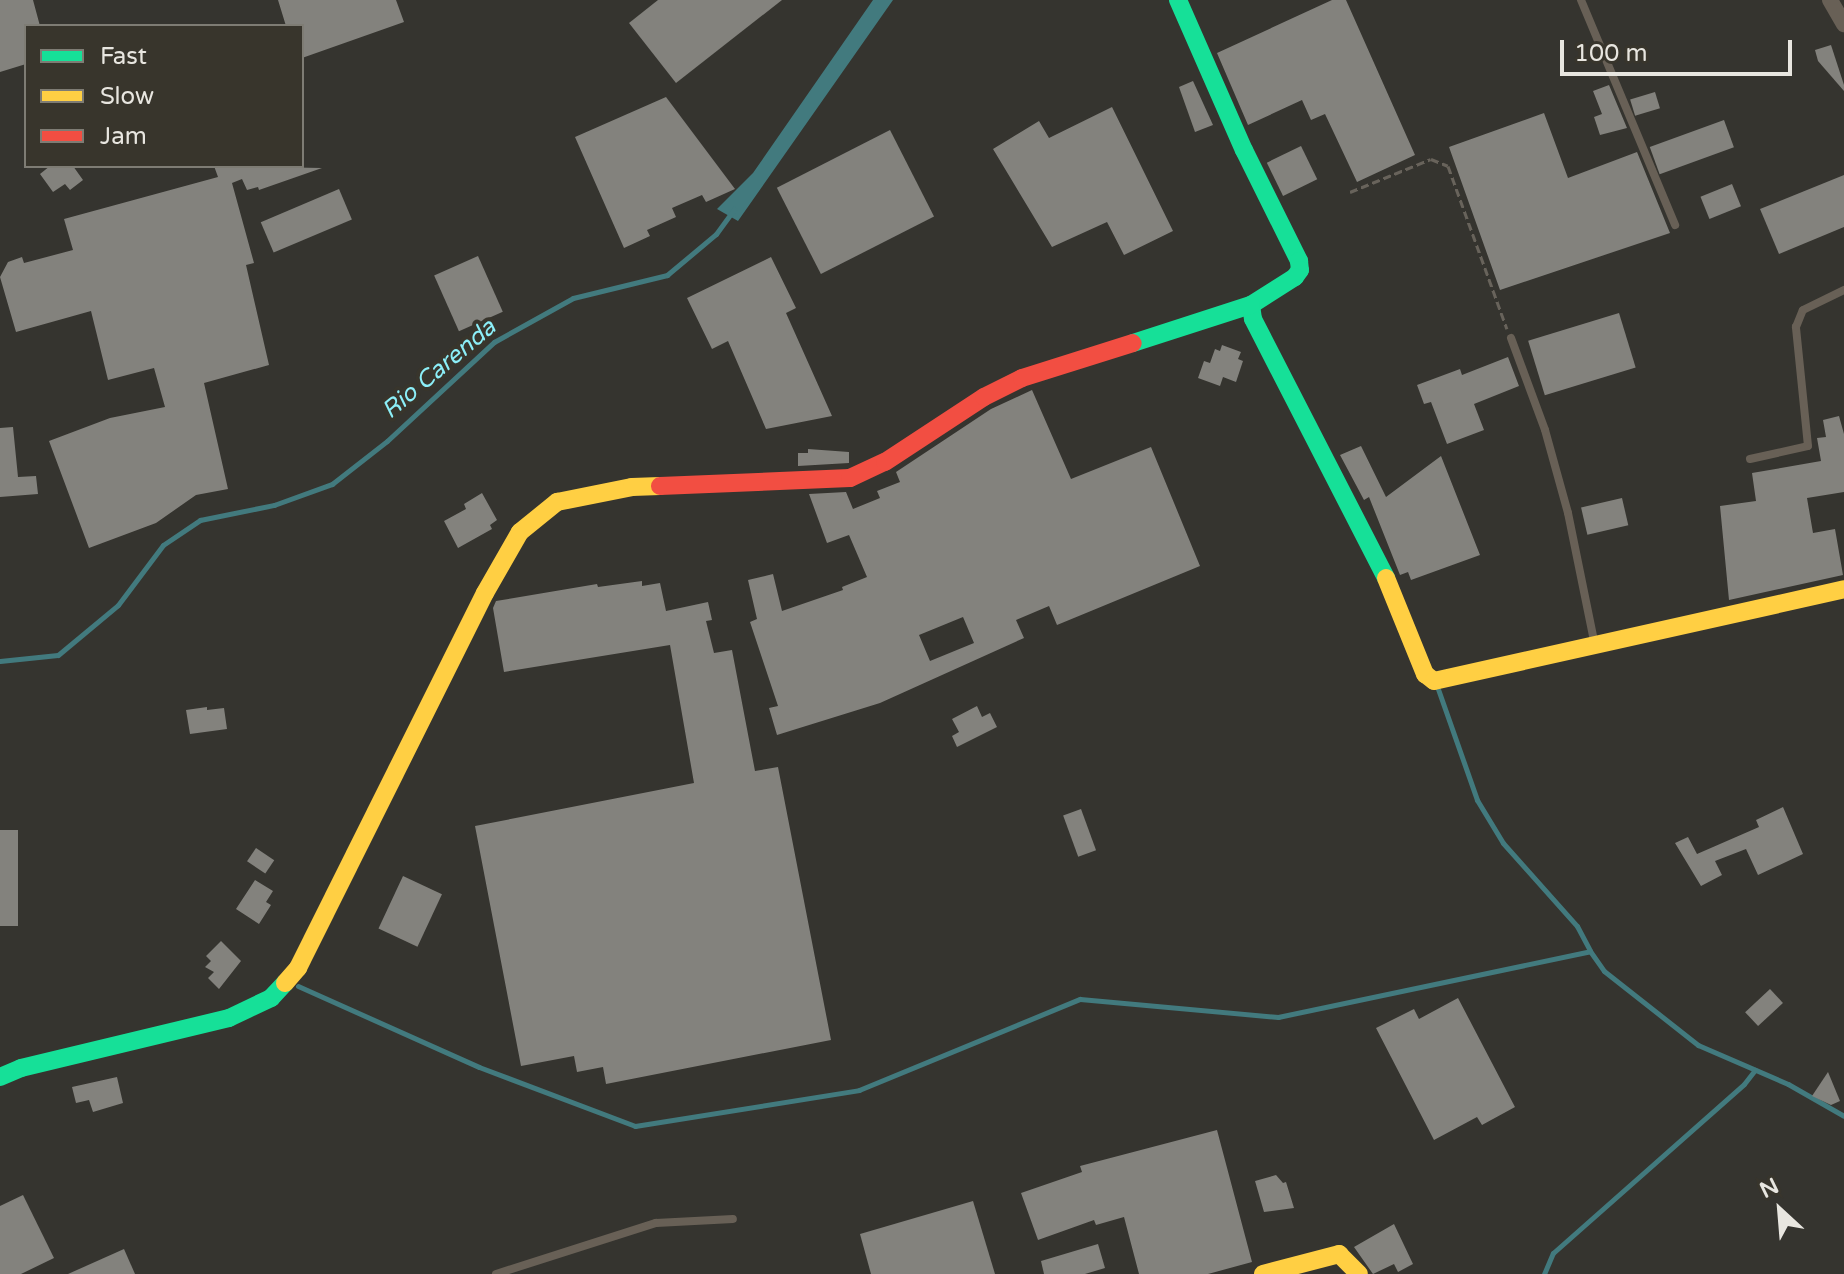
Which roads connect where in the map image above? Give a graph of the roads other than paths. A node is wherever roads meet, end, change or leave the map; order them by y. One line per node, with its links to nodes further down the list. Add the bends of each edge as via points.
1 (1178, 0): 7 (street, via 1299,261 1295,277)
2 (1581, 0): 5 (lane)
3 (1830, 0): 4 (street)
4 (1844, 24)
5 (1675, 225)
6 (1844, 290): 9 (lane, via 1803,310 1796,327 1808,446)
7 (1251, 305): 11 (street, via 1276,369 1375,552 1425,674 1434,681); 12 (street, via 1022,378 850,478 632,487 545,509 520,532 485,593 298,968 271,998 229,1018)
8 (1511, 338): 11 (lane, via 1549,444)
9 (1750, 459)
10 (1844, 589): 11 (street)
11 (1595, 645)
12 (0, 1077)
13 (733, 1219): 14 (lane, via 656,1223)
14 (496, 1274)
15 (1263, 1274): 16 (street, via 1339,1254)
16 (1359, 1274)

